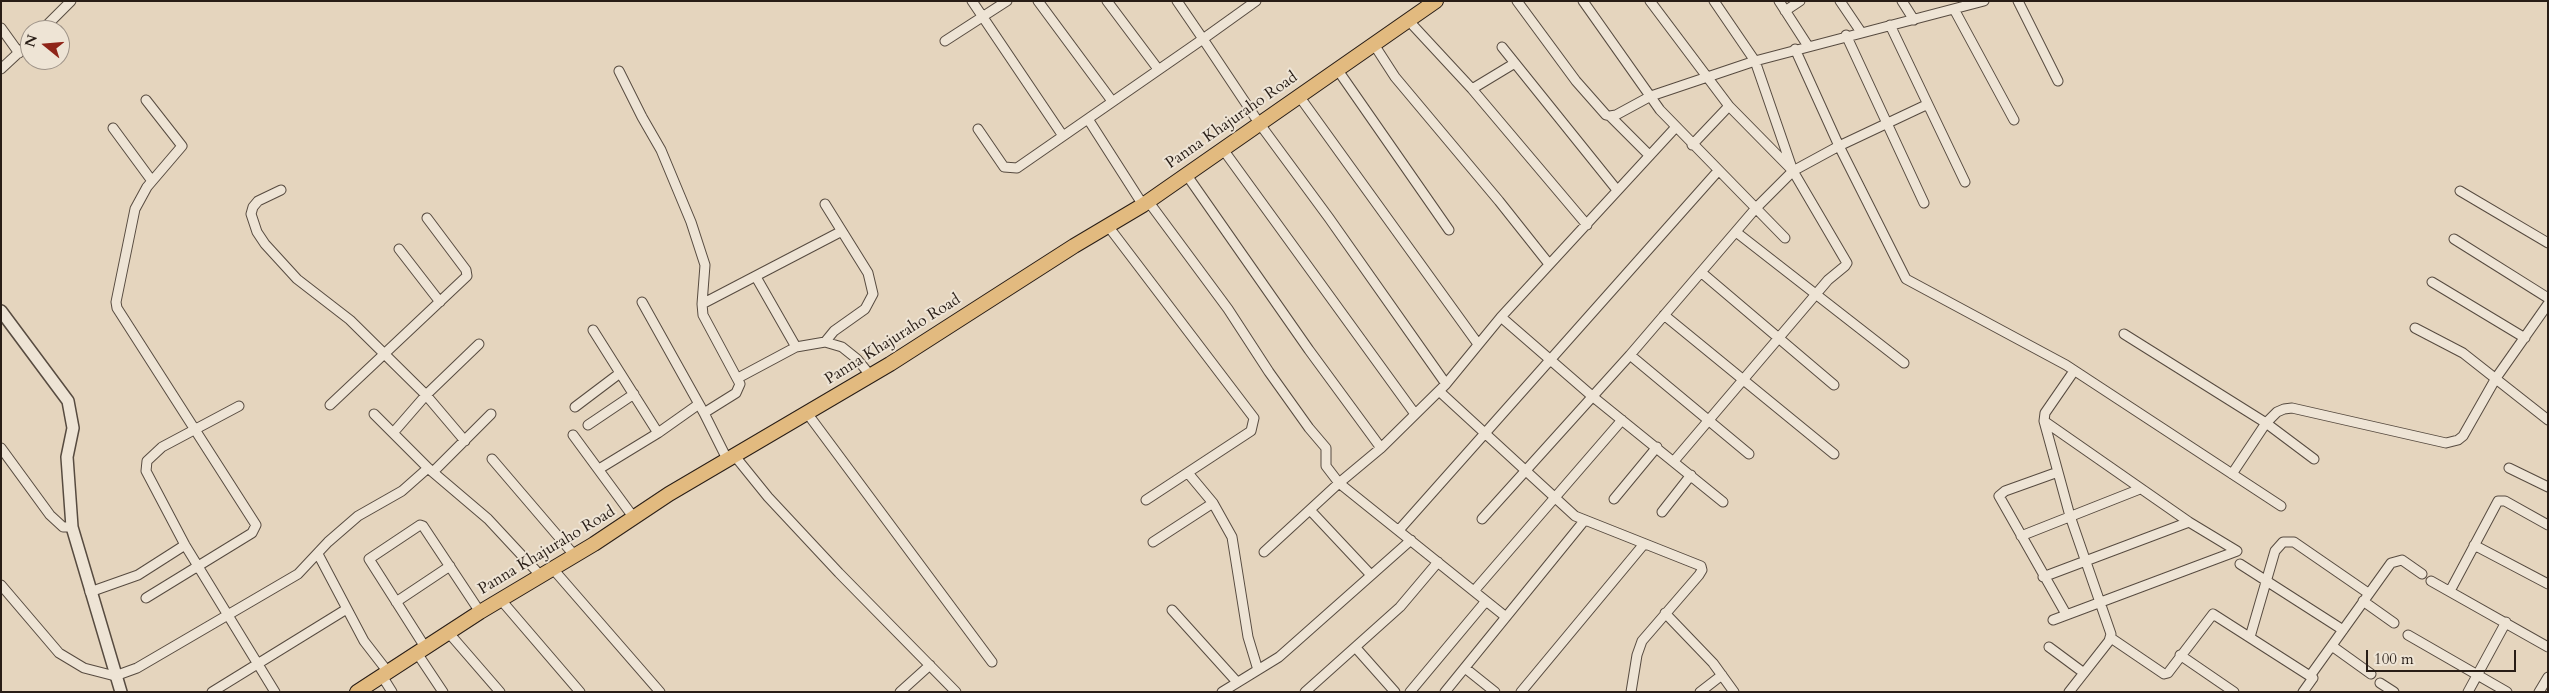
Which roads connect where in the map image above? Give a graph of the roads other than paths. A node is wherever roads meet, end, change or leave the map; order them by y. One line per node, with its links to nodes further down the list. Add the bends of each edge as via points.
1 (71, 1): 22 (street)
2 (972, 1): 21 (street)
3 (1008, 1): 21 (street)
4 (1038, 1): 48 (street)
5 (1106, 1): 39 (street)
6 (1177, 1): 29 (street)
7 (1256, 1): 29 (street)
8 (1436, 1): 23 (main road, Panna Khajuraho Road)
9 (1517, 1): 51 (street, via 1576,81)
10 (1583, 1): 46 (street)
11 (1650, 1): 42 (street)
12 (1714, 1): 36 (street)
13 (1778, 1): 20 (street)
14 (1800, 1): 20 (street)
15 (1840, 1): 27 (street)
16 (1902, 1): 24 (street)
17 (1984, 1): 19 (street)
18 (2018, 1): 43 (street)
19 (1955, 10): 24 (street); 53 (street)
20 (1785, 11): 32 (street)
21 (982, 16): 30 (street); 59 (street)
22 (52, 20)
23 (1408, 20): 31 (main road, Panna Khajuraho Road); 44 (street)
24 (1914, 20): 25 (street)
25 (1890, 25): 27 (street); 49 (street)
26 (1, 28): 35 (street)
27 (1861, 32): 28 (street)
28 (1846, 35): 32 (street); 55 (street)
29 (1203, 39): 39 (street); 54 (street)
30 (945, 41)
31 (1373, 43): 40 (main road, Panna Khajuraho Road); 86 (street, via 1395,77)
32 (1808, 46): 34 (street)
33 (1502, 47): 37 (street)
34 (1795, 49): 36 (street); 61 (street)
35 (19, 53): 38 (street)
36 (1755, 61): 42 (street); 65 (street)
37 (1515, 63): 44 (street); 70 (street)
38 (1, 69)
39 (1158, 69): 48 (street)
40 (1337, 69): 45 (main road, Panna Khajuraho Road); 79 (street)
41 (619, 71): 94 (street, via 662,150 699,243 705,265)
42 (1704, 76): 46 (street); 50 (street)
43 (2058, 81)
44 (1472, 90): 78 (street)
45 (1299, 96): 54 (main road, Panna Khajuraho Road); 106 (street)
46 (1651, 96): 51 (street); 56 (street)
47 (146, 100): 67 (street, via 182,146)
48 (1112, 101): 52 (street)
49 (1926, 105): 55 (street); 68 (street)
50 (1729, 106): 60 (street); 65 (street)
51 (1610, 116): 63 (street)
52 (1088, 119): 59 (street); 72 (street)
53 (2014, 120)
54 (1259, 123): 62 (main road, Panna Khajuraho Road); 119 (street, via 1329,218)
55 (1886, 123): 61 (street); 73 (street)
56 (1676, 127): 60 (street); 63 (street)
57 (113, 128): 67 (street)
58 (978, 129): 59 (street, via 1004,167 1010,169 1017,168)
59 (1063, 136)
60 (1692, 146): 64 (street)
61 (1839, 146): 65 (street); 112 (street, via 1906,279)
62 (1222, 148): 66 (main road, Panna Khajuraho Road); 131 (street)
63 (1649, 155): 70 (street)
64 (1718, 171): 75 (street); 110 (street)
65 (1793, 171): 75 (street); 90 (street, via 1846,258 1845,266)
66 (1186, 174): 72 (main road, Panna Khajuraho Road); 146 (street)
67 (152, 181): 138 (street, via 135,209 116,302)
68 (1965, 182)
69 (281, 190): 108 (street, via 253,206 251,214 257,232 297,279 350,320)
70 (1617, 190): 78 (street)
71 (2460, 190): 84 (street)
72 (1145, 203): 77 (main road, Panna Khajuraho Road); 161 (street, via 1228,309 1268,372 1326,448 1326,466)
73 (1924, 203)
74 (825, 204): 80 (street)
75 (1756, 208): 81 (street); 82 (street)
76 (427, 218): 92 (street, via 466,270 467,276)
77 (1108, 226): 114 (main road, Panna Khajuraho Road); 158 (street, via 1254,418 1252,430)
78 (1587, 226): 86 (street)
79 (1449, 230)
80 (842, 231): 88 (street); 104 (street, via 868,273 873,294 865,309 834,330)
81 (1736, 232): 87 (street); 90 (street)
82 (1785, 238)
83 (2454, 239): 91 (street)
84 (2548, 243)
85 (399, 249): 92 (street)
86 (1549, 264): 98 (street)
87 (1702, 273): 97 (street); 103 (street)
88 (756, 277): 94 (street); 107 (street)
89 (2432, 282): 102 (street)
90 (1815, 295): 103 (street); 111 (street)
91 (2548, 298)
92 (440, 302): 108 (street)
93 (642, 302): 123 (street)
94 (702, 304): 115 (street, via 703,315)
95 (2548, 304): 102 (street)
96 (1, 311): 178 (street, via 68,401 73,428 67,457)
97 (1664, 316): 109 (street); 117 (street)
98 (1501, 317): 106 (street); 110 (street)
99 (2415, 328): 116 (street, via 2448,343)
100 (593, 330): 113 (street)
101 (2124, 334): 136 (street)
102 (2525, 338): 116 (street)
103 (1780, 339): 117 (street); 118 (street)
104 (825, 342): 107 (street); 114 (street, via 842,347)
105 (479, 344): 121 (street)
106 (1478, 344): 119 (street)
107 (796, 347): 115 (street)
108 (384, 355): 121 (street); 124 (street)
109 (1630, 355): 122 (street); 133 (street)
110 (1550, 360): 122 (street); 141 (street)
111 (1904, 363)
112 (2074, 371): 134 (street, via 2045,413); 159 (street)
113 (620, 373): 120 (street); 126 (street)
114 (870, 375): 128 (main road, Panna Khajuraho Road)
115 (738, 378): 127 (street, via 736,393)
116 (2496, 378): 135 (street); 136 (street, via 2463,436 2446,443 2292,408 2277,412)
117 (1742, 379): 133 (street); 148 (street)
118 (1834, 385)
119 (1442, 388): 131 (street); 141 (street)
120 (634, 394): 137 (street); 140 (street)
121 (426, 395): 139 (street); 143 (street)
122 (1592, 396): 132 (street); 156 (street)
123 (699, 404): 127 (street); 140 (street)
124 (330, 405)
125 (239, 406): 138 (street)
126 (576, 407)
127 (704, 413): 149 (street)
128 (807, 413): 149 (main road, Panna Khajuraho Road); 232 (street)
129 (374, 414): 139 (street)
130 (491, 414): 143 (street)
131 (1415, 414): 146 (street)
132 (1622, 420): 144 (street); 164 (street)
133 (1709, 420): 147 (street); 152 (street)
134 (2044, 420): 157 (street); 163 (street)
135 (2548, 420)
136 (2266, 423): 151 (street); 159 (street)
137 (588, 425)
138 (196, 428): 184 (street, via 162,448 146,466 150,480); 192 (street, via 256,525 252,533)
139 (393, 433): 155 (street)
140 (658, 433): 154 (street)
141 (1485, 433): 156 (street); 179 (street)
142 (572, 434): 154 (street)
143 (465, 441): 155 (street)
144 (1657, 447): 152 (street); 165 (street)
145 (1, 448): 178 (street, via 50,515 63,527)
146 (1381, 448): 161 (street)
147 (1750, 454)
148 (1834, 454)
149 (730, 457): 173 (main road, Panna Khajuraho Road); 234 (street)
150 (492, 459): 188 (street)
151 (2314, 459)
152 (1674, 461): 160 (street)
153 (2509, 468): 162 (street)
154 (599, 469): 173 (street)
155 (431, 470): 187 (street, via 358,516); 194 (street)
156 (1525, 470): 164 (street); 174 (street)
157 (2058, 472): 172 (street); 180 (street, via 1999,496)
158 (1188, 473): 166 (street); 168 (street)
159 (2232, 474): 169 (street)
160 (1691, 475): 167 (street); 171 (street)
161 (1339, 483): 170 (street); 179 (street)
162 (2548, 488)
163 (2140, 489): 172 (street); 176 (street)
164 (1554, 497): 175 (street); 202 (street)
165 (1614, 499)
166 (1146, 500)
167 (1723, 502)
168 (1213, 503): 182 (street); 236 (street, via 1232,537 1246,630)
169 (2282, 506)
170 (1310, 510): 186 (street); 196 (street)
171 (1662, 512)
172 (2070, 516): 180 (street); 190 (street)
173 (634, 518): 188 (main road, Panna Khajuraho Road)
174 (1482, 519)
175 (1584, 521): 183 (street); 217 (street)
176 (2189, 522): 190 (street); 210 (street, via 2237,551)
177 (2548, 525): 185 (street, via 2498,501)
178 (72, 527): 204 (street)
179 (1399, 530): 181 (street)
180 (2021, 536): 197 (street)
181 (1411, 540): 189 (street); 196 (street)
182 (1153, 542)
183 (1644, 544): 214 (street, via 1700,566 1702,570); 264 (street)
184 (185, 545): 192 (street); 204 (street, via 138,574)
185 (2474, 545): 200 (street); 203 (street)
186 (1264, 552)
187 (318, 554): 211 (street); 216 (street, via 298,574)
188 (575, 556): 194 (main road, Panna Khajuraho Road)
189 (1438, 562): 202 (street); 229 (street, via 1400,607)
190 (2086, 562): 197 (street); 210 (street)
191 (2240, 564): 199 (street)
192 (199, 565): 206 (street); 216 (street)
193 (450, 566): 209 (street); 209 (street, via 422,525 387,546 369,562); 213 (street)
194 (547, 573): 207 (main road, Panna Khajuraho Road); 256 (street)
195 (2422, 574): 205 (street, via 2402,560 2394,560)
196 (1371, 576): 236 (street, via 1279,657)
197 (2043, 577): 215 (street)
198 (2431, 580): 203 (street)
199 (2266, 581): 205 (street, via 2278,546 2287,541 2294,542); 221 (street); 224 (street)
200 (2548, 584)
201 (1, 585): 242 (street, via 58,654 84,668)
202 (1474, 591): 208 (street)
203 (2450, 591): 219 (street)
204 (90, 592): 242 (street)
205 (2366, 597): 220 (street); 221 (street)
206 (146, 598)
207 (501, 600): 213 (main road, Panna Khajuraho Road); 255 (street)
208 (1486, 601): 217 (street); 261 (street)
209 (396, 602): 230 (street)
210 (2101, 602): 215 (street); 225 (street)
211 (345, 610): 233 (street); 238 (street)
212 (1172, 610): 245 (street)
213 (480, 612): 222 (main road, Panna Khajuraho Road)
214 (1665, 613): 240 (street); 265 (street, via 1642,641)
215 (2066, 614): 218 (street)
216 (230, 615): 233 (street); 242 (street, via 137,668)
217 (1506, 618): 235 (street)
218 (2053, 620)
219 (2506, 622): 228 (street); 241 (street)
220 (2394, 623)
221 (2343, 630): 226 (street)
222 (448, 632): 230 (main road, Panna Khajuraho Road); 254 (street)
223 (2408, 635): 241 (street)
224 (2250, 637): 231 (street, via 2213,614); 243 (street)
225 (2111, 638): 231 (street, via 2164,674); 237 (street)
226 (2332, 646): 239 (street); 243 (street)
227 (2049, 647): 237 (street)
228 (2548, 647)
229 (1356, 648): 247 (street); 260 (street)
230 (421, 650): 238 (main road, Panna Khajuraho Road); 253 (street)
231 (2180, 655): 269 (street)
232 (992, 662)
233 (256, 664): 249 (street); 250 (street)
234 (930, 665): 257 (street); 258 (street)
235 (1465, 668): 262 (street); 263 (street)
236 (1258, 670): 245 (street)
237 (2084, 673): 268 (street)
238 (385, 674): 251 (main road, Panna Khajuraho Road); 252 (street)
239 (2371, 674)
240 (1722, 675): 266 (street); 267 (street)
241 (2477, 675): 272 (street); 273 (street)
242 (115, 676): 248 (street)
243 (2310, 676): 270 (street, via 2313,678)
244 (2548, 677): 274 (street)
245 (1237, 682): 259 (street)
246 (2380, 683): 271 (street)
247 (1306, 691)
248 (120, 692)
249 (212, 692)
250 (275, 692)
251 (356, 692)
252 (392, 692)
253 (443, 692)
254 (500, 692)
255 (580, 692)
256 (660, 692)
257 (900, 692)
258 (956, 692)
259 (1222, 692)
260 (1395, 692)
261 (1410, 692)
262 (1446, 692)
263 (1495, 692)
264 (1521, 692)
265 (1631, 692)
266 (1700, 692)
267 (1734, 692)
268 (2069, 692)
269 (2234, 692)
270 (2304, 692)
271 (2394, 692)
272 (2468, 692)
273 (2507, 692)
274 (2539, 692)

